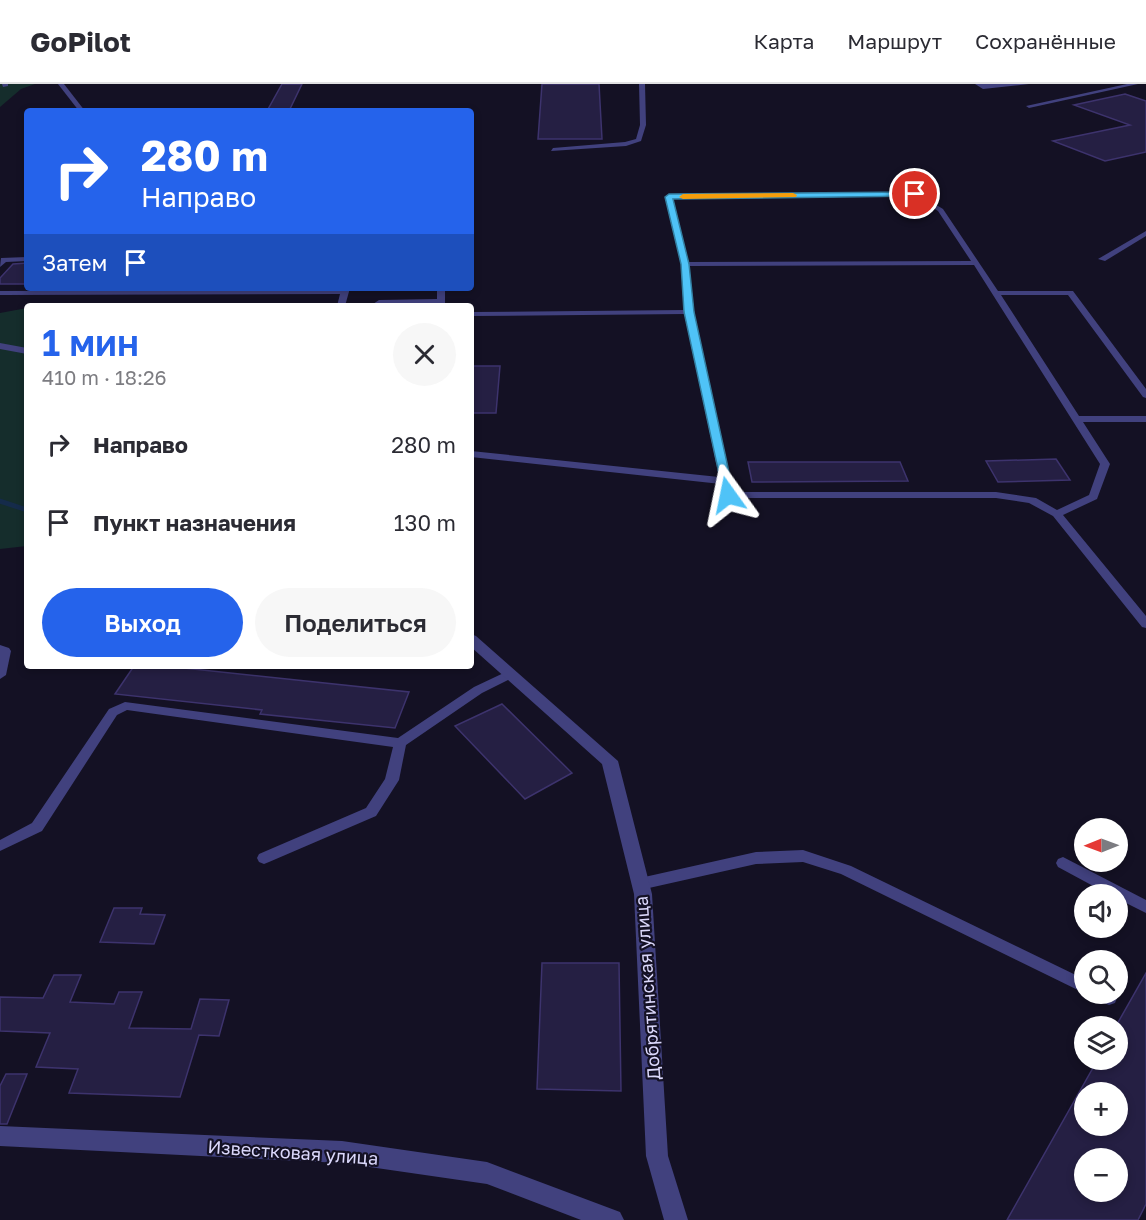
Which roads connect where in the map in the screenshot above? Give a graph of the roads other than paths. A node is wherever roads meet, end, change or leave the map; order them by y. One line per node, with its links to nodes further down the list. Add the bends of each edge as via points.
1 (61, 84): 7 (lane)
2 (642, 84): 8 (lane, via 643,125 639,140)
3 (978, 84): 4 (lane)
4 (1026, 84)
5 (1135, 84): 6 (lane)
6 (1029, 106)
7 (80, 108)
8 (553, 150)
9 (1146, 233): 11 (lane)
10 (24, 259): 13 (lane, via 4,260)
11 (1102, 259)
12 (976, 263): 14 (lane); 14 (lane, via 941,210 915,194 669,197); 16 (lane)
13 (0, 264)
14 (685, 264): 20 (lane)
15 (138, 291): 17 (lane)
16 (996, 292): 24 (lane, via 1070,293); 25 (lane)
17 (0, 293)
18 (378, 303): 19 (lane)
19 (410, 303)
20 (689, 312): 21 (lane); 28 (lane)
21 (474, 314)
22 (0, 346): 23 (lane)
23 (24, 350)
24 (1146, 395)
25 (1076, 419): 26 (lane); 29 (lane, via 1105,464 1093,497)
26 (1146, 419)
27 (474, 454): 28 (lane)
28 (725, 481): 29 (lane, via 728,495 996,495 1032,500)
29 (1058, 514): 30 (lane)
30 (1146, 624)
31 (474, 642): 33 (street, Добрятинская улица)
32 (0, 649): 34 (lane, via 5,651)
33 (510, 674): 35 (lane, via 478,690); 39 (street, Добрятинская улица, via 610,761)
34 (0, 675)
35 (400, 743): 36 (lane, via 125,706 113,712 37,827); 37 (lane, via 392,780 372,812)
36 (0, 846)
37 (264, 858)
38 (1063, 863): 40 (lane)
39 (640, 884): 41 (lane, via 756,858 803,856 846,870); 44 (street, Добрятинская улица, via 657,1156)
40 (1146, 907)
41 (1074, 981)
42 (0, 1136): 43 (street, Известковая улица, via 353,1154 487,1173)
43 (612, 1220)
44 (676, 1220)

